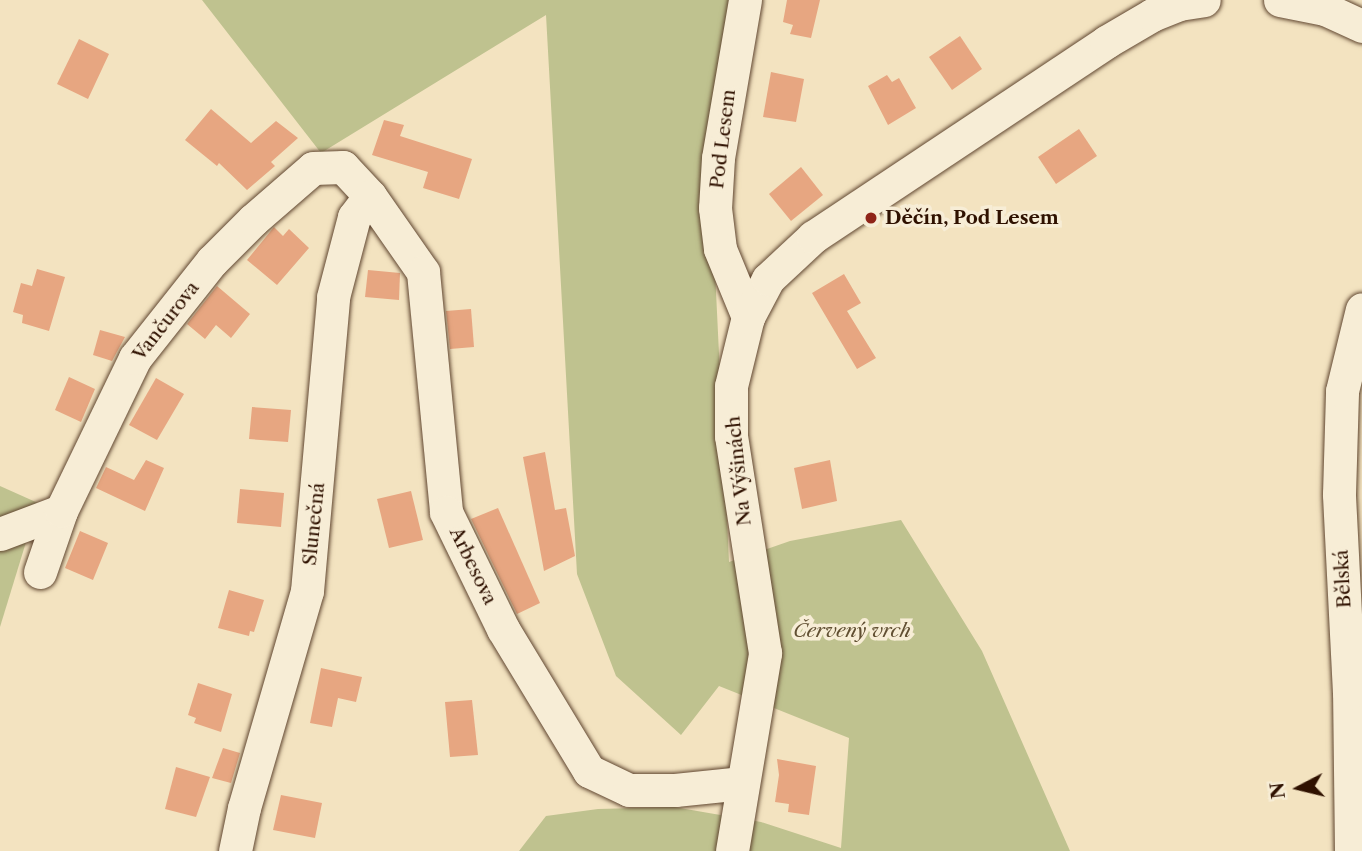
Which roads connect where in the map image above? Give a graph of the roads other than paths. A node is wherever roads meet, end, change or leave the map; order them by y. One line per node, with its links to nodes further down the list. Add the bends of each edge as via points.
1 (745, 0): 8 (street, Pod Lesem, via 718,158 715,208 720,249)
2 (1205, 0): 4 (street, Na Výšinách)
3 (1280, 0): 5 (street, via 1325,9)
4 (1149, 8): 8 (street, Na Výšinách, via 813,237 768,279)
5 (1362, 26)
6 (370, 196): 9 (street, Vančurova, via 343,167 313,168 212,261 135,358); 12 (street, Arbesova, via 423,272 446,512 503,629 589,771 629,790); 13 (street, Slunečná, via 354,217 333,297 307,591)
7 (1362, 310): 15 (street, Bělská, via 1342,391 1339,494)
8 (748, 317): 12 (street, Na Výšinách, via 731,386 731,436 765,653)
9 (61, 511): 10 (street); 11 (street, Vančurova)
10 (0, 534)
11 (40, 572)
12 (740, 797): 14 (street, Na Výšinách)
13 (235, 851)
14 (732, 851)
15 (1351, 851)

